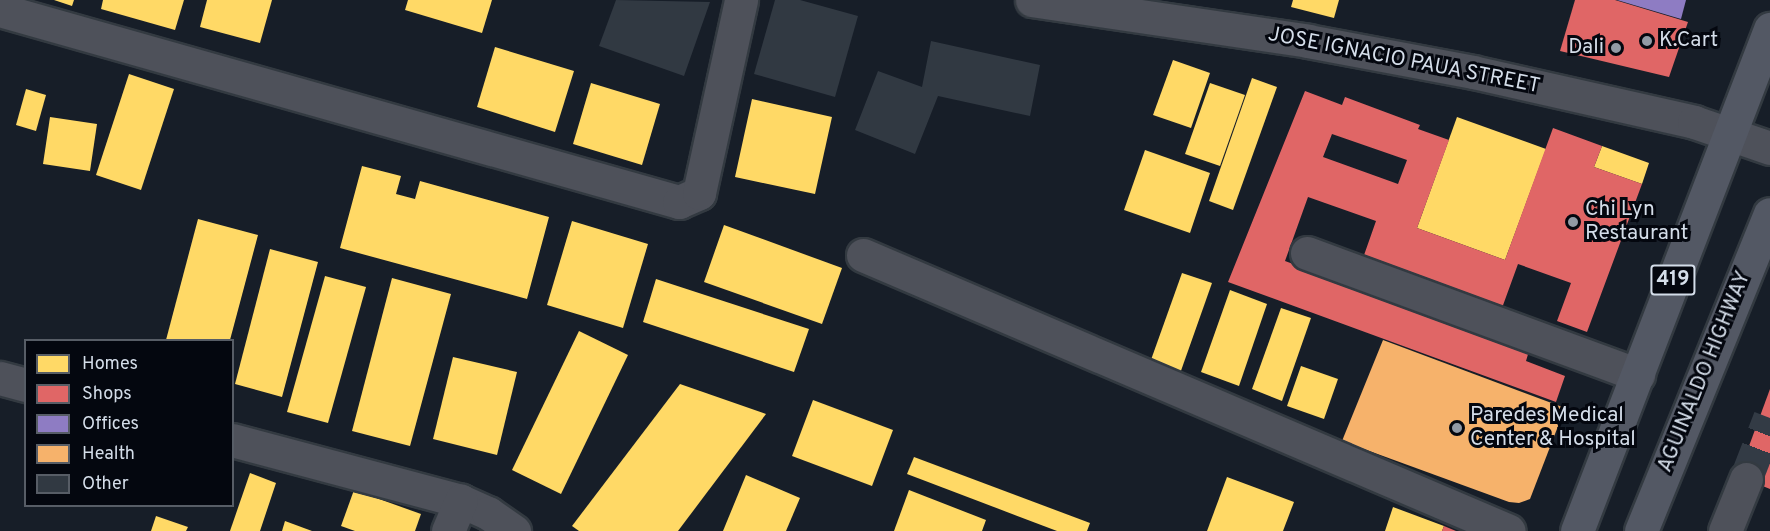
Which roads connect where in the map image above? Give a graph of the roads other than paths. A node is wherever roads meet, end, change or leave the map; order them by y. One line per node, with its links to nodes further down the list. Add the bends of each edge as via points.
1 (741, 0): 3 (street, via 699,193 679,202)
2 (1032, 0): 5 (street, JOSE IGNACIO PAUA STREET, via 1308,41 1594,98)
3 (0, 10)
4 (1770, 32): 5 (highway, 419)
5 (1729, 132): 6 (street, JOSE IGNACIO PAUA STREET); 10 (highway, 419)
6 (1770, 148)
7 (1770, 214): 20 (highway, AGUINALDO HIGHWAY)
8 (1307, 253): 10 (street)
9 (863, 255): 18 (street)
10 (1638, 375): 19 (highway, 419)
11 (0, 378): 12 (street)
12 (24, 384)
13 (234, 441): 15 (street)
14 (1746, 479): 21 (street)
15 (461, 501): 16 (street); 17 (street)
16 (448, 531)
17 (514, 531)
18 (1509, 531)
19 (1577, 531)
20 (1641, 531)
21 (1725, 531)

